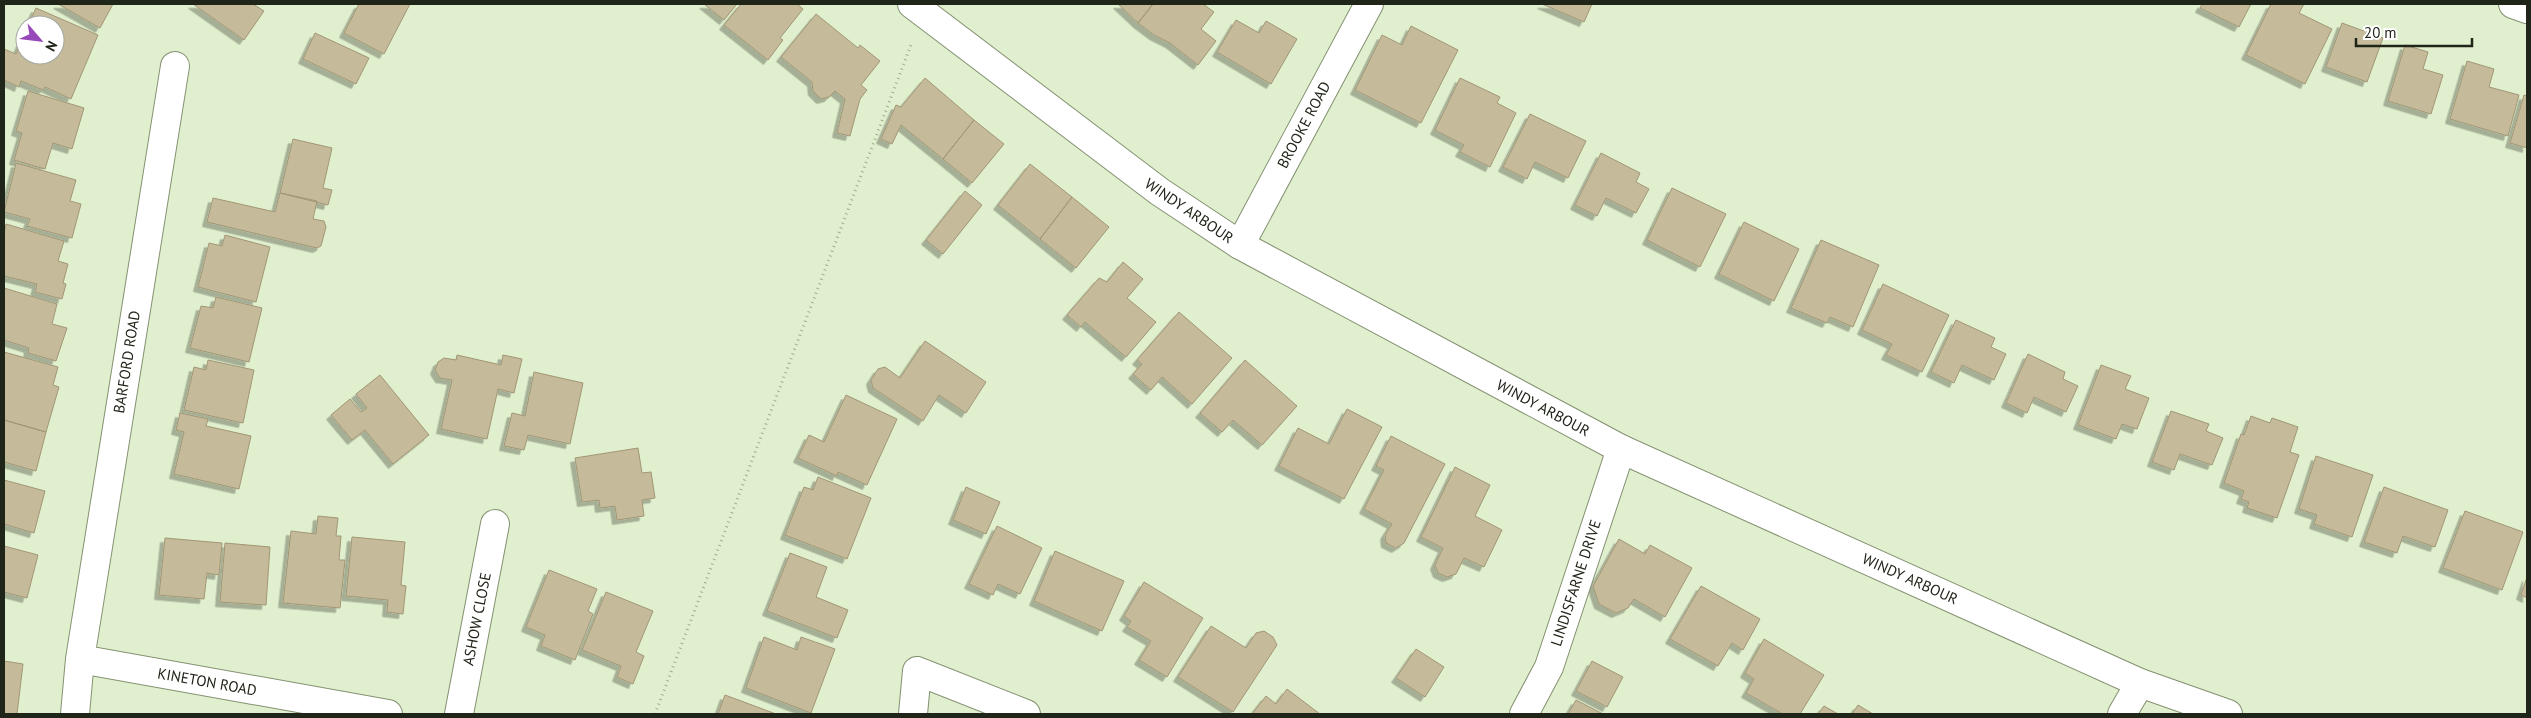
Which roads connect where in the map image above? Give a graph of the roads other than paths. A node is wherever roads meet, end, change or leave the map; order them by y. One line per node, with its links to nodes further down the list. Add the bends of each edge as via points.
1 (1368, 4): 6 (street, BROOKE ROAD)
2 (2513, 4): 4 (street)
3 (918, 9): 6 (street, WINDY ARBOUR, via 1160,192)
4 (2527, 9)
5 (175, 66): 9 (street, BARFORD ROAD)
6 (1240, 245): 7 (street, WINDY ARBOUR)
7 (1621, 449): 10 (street, WINDY ARBOUR); 16 (street, LINDISFARNE DRIVE, via 1549,667)
8 (495, 524): 13 (street, ASHOW CLOSE)
9 (80, 659): 11 (street); 12 (street, KINETON ROAD)
10 (2140, 683): 17 (street); 18 (street, WINDY ARBOUR)
11 (75, 714)
12 (388, 714)
13 (459, 714)
14 (913, 714): 15 (street, via 917,672)
15 (1026, 714)
16 (1524, 714)
17 (2122, 714)
18 (2228, 714)

